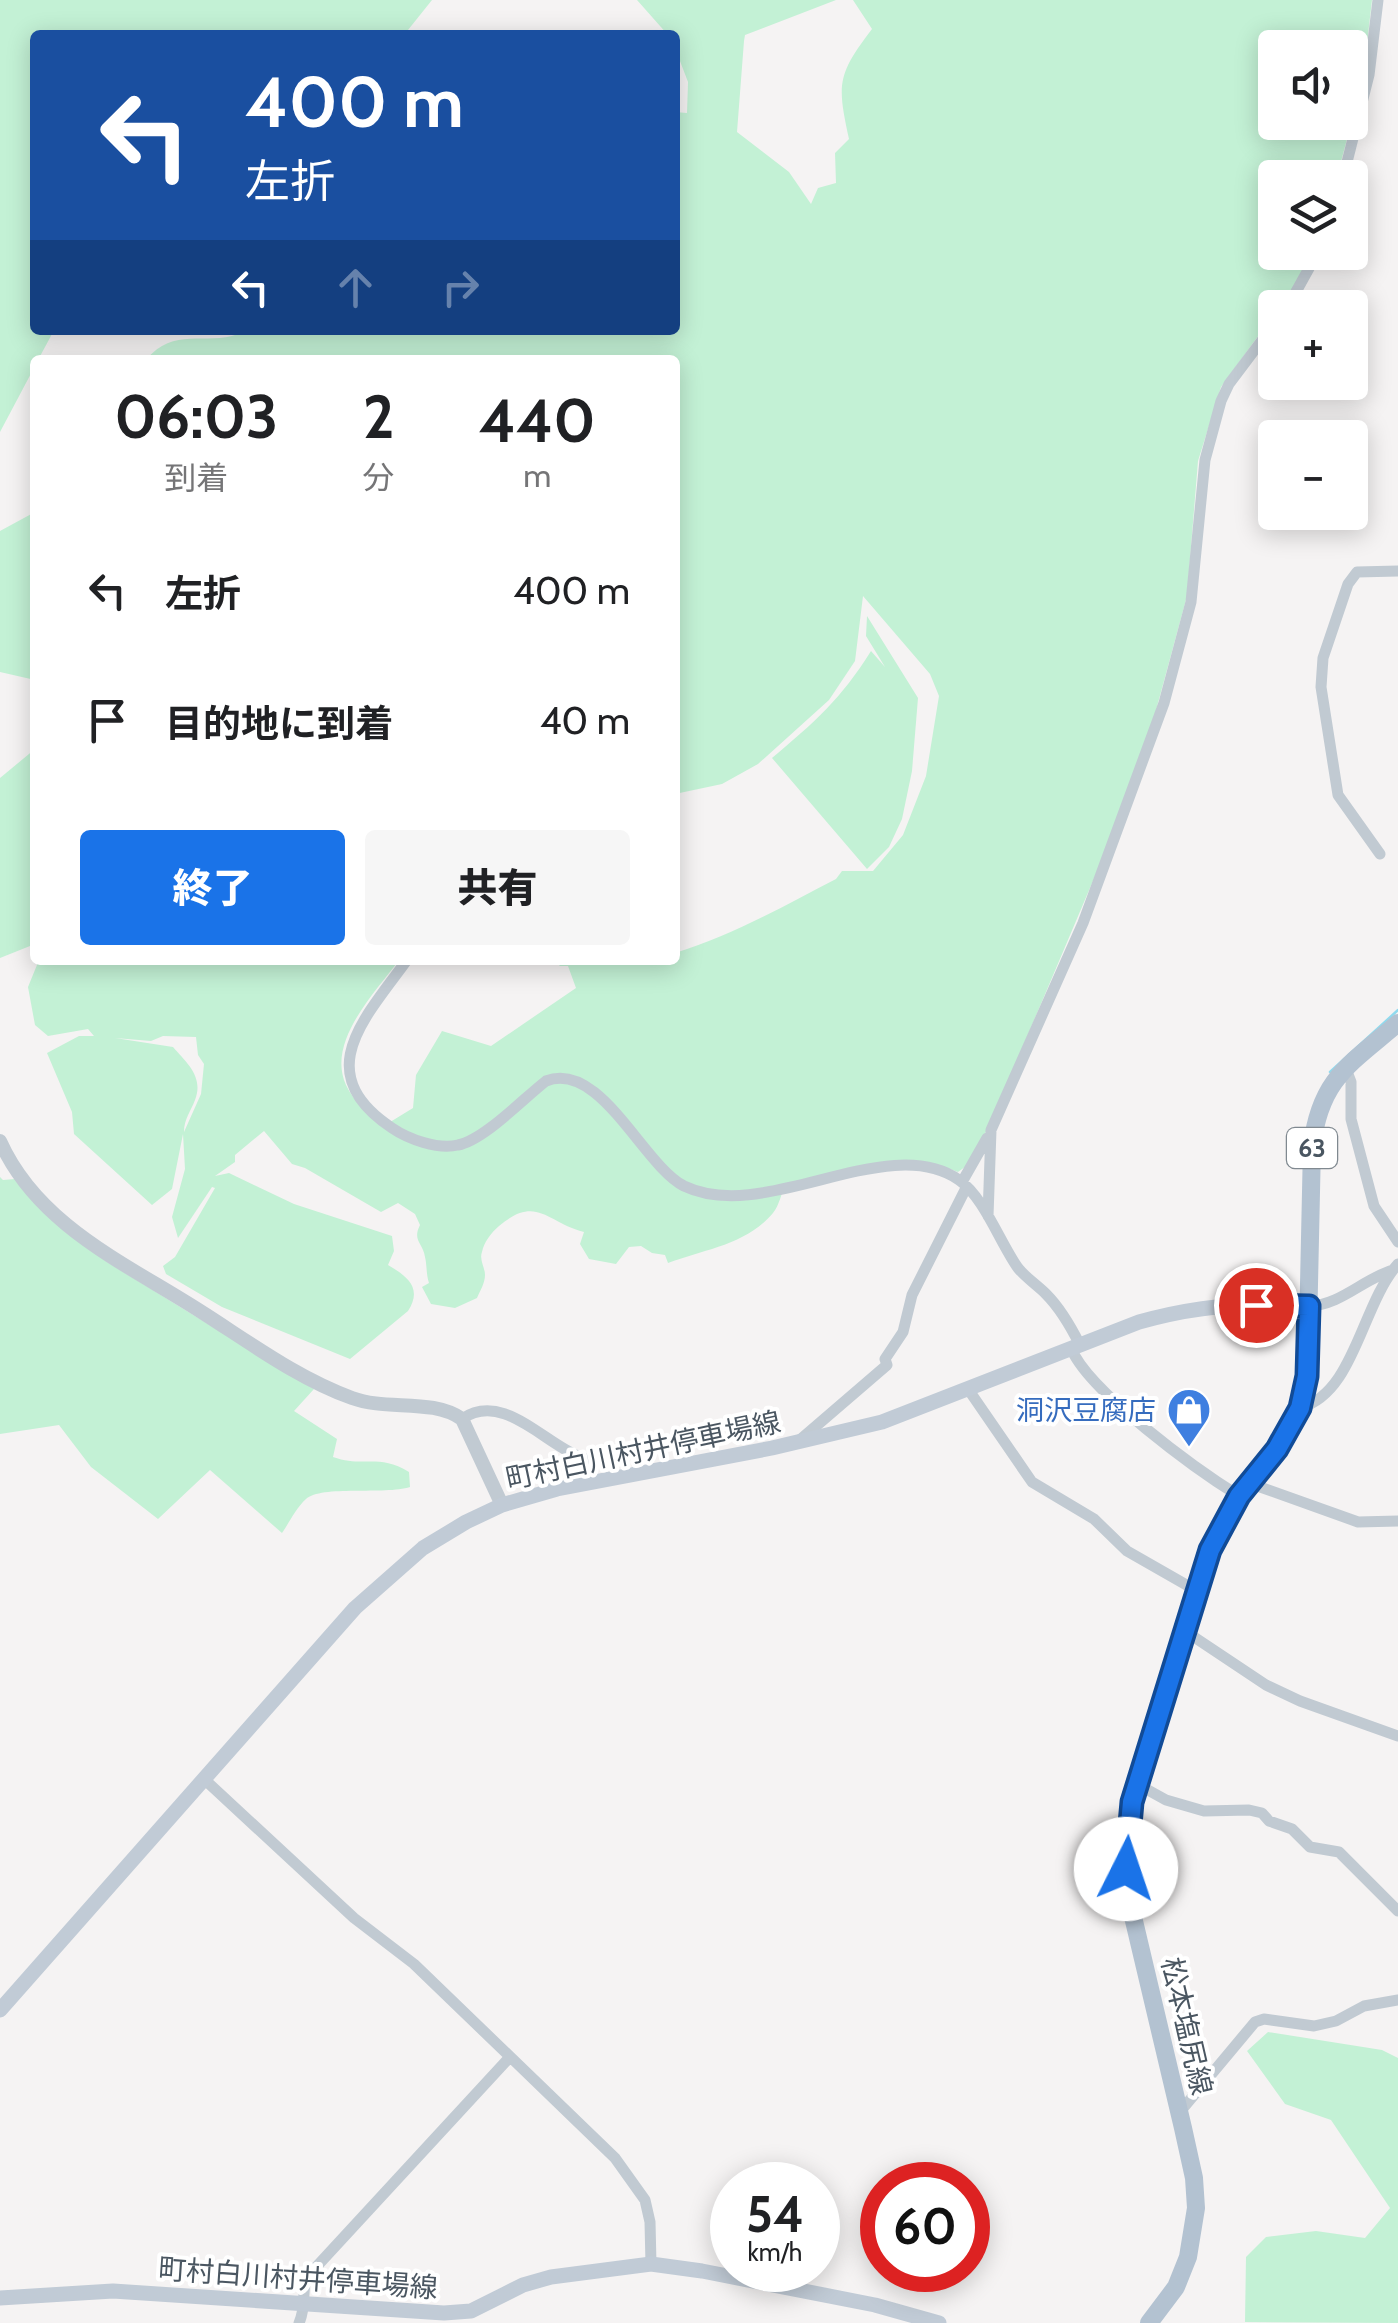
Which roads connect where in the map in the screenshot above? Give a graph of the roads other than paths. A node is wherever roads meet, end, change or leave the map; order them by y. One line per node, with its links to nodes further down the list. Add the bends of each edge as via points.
1 (1378, 0): 2 (street, via 1369,75)
2 (1348, 160)
3 (1258, 346): 9 (street, via 1229,384 1204,460 1192,602 1164,703 1083,923)
4 (1398, 572): 5 (street, via 1357,572 1321,670 1338,795)
5 (1380, 854)
6 (403, 965): 11 (street, via 356,1030 348,1060 360,1096 406,1136 458,1146 557,1076 592,1092 661,1168 701,1193 814,1184 914,1164)
7 (1398, 1023): 8 (main road, 松本塩尻線 / 63)
8 (1346, 1069): 13 (street, via 1351,1119 1374,1206); 15 (main road, 松本塩尻線 / 63, via 1316,1115)
9 (992, 1130): 11 (street); 12 (street)
10 (0, 1141): 19 (street, via 37,1198 76,1233 322,1387 368,1404 450,1410)
11 (964, 1185): 12 (street); 20 (street, via 887,1365)
12 (988, 1218): 16 (street)
13 (1398, 1242)
14 (1395, 1267): 15 (street, via 1332,1302); 18 (street, via 1343,1375 1314,1404)
15 (1309, 1306): 16 (main road, 町村白川村井停車場線, via 1173,1312); 18 (main road, 松本塩尻線 / 63)
16 (1076, 1346): 17 (main road, 町村白川村井停車場線); 22 (street, via 1084,1371 1118,1404 1204,1474)
17 (968, 1389): 20 (main road, 町村白川村井停車場線, via 882,1422); 25 (street, via 1032,1482)
18 (1300, 1408): 22 (main road, 松本塩尻線 / 63)
19 (462, 1420): 21 (street, via 486,1410 518,1420 576,1456); 23 (street)
20 (798, 1442): 23 (main road, 町村白川村井停車場線)
21 (609, 1464)
22 (1244, 1489): 24 (street, via 1358,1522); 25 (main road, 松本塩尻線 / 63, via 1223,1520)
23 (502, 1505): 28 (main road, 町村白川村井停車場線, via 423,1548 369,1594)
24 (1398, 1521)
25 (1196, 1592): 26 (main road, 松本塩尻線 / 63)
26 (1185, 1631): 27 (street, via 1288,1696); 29 (main road, 松本塩尻線 / 63)
27 (1398, 1736)
28 (204, 1779): 32 (main road, 町村白川村井停車場線); 33 (street, via 354,1918 414,1964)
29 (1138, 1784): 30 (street, via 1204,1811 1262,1814 1310,1847 1339,1852); 34 (main road, 松本塩尻線 / 63, via 1127,1837 1130,1904)
30 (1398, 1911)
31 (1398, 2000): 34 (street, via 1314,2026 1255,2022)
32 (0, 2010)
33 (508, 2058): 35 (street, via 615,2158 645,2200); 37 (street, via 306,2278)
34 (1179, 2113): 40 (main road, 松本塩尻線 / 63, via 1194,2178 1194,2230 1176,2287)
35 (651, 2264): 37 (main road, 町村白川村井停車場線, via 551,2277 471,2311); 39 (main road, 町村白川村井停車場線)
36 (3, 2301): 37 (main road, 町村白川村井停車場線, via 100,2291)
37 (304, 2301): 38 (street)
38 (299, 2323)
39 (938, 2323)
40 (1148, 2323)

